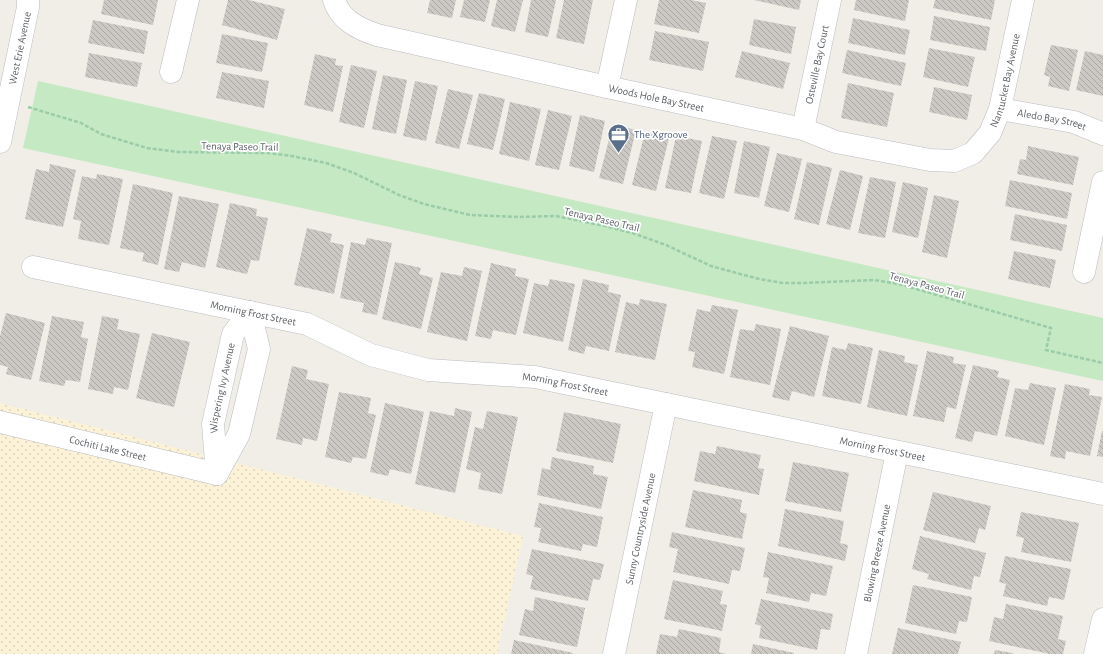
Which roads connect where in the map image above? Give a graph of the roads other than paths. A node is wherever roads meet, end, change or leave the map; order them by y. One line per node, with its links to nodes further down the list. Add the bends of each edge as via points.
1 (28, 0): 12 (street, West Erie Avenue)
2 (188, 0): 7 (street)
3 (626, 0): 8 (street)
4 (830, 0): 10 (street, Osteville Bay Court)
5 (1023, 0): 9 (street, Nantucket Bay Avenue)
6 (338, 8): 8 (street, Woods Hole Bay Street, via 360,29 377,35)
7 (170, 72)
8 (606, 87): 10 (street, Woods Hole Bay Street)
9 (1000, 109): 11 (street, Aledo Bay Street, via 1074,122); 13 (street, Nantucket Bay Avenue, via 990,133)
10 (804, 129): 13 (street, Woods Hole Bay Street, via 836,142 930,160 954,161)
11 (1103, 134)
12 (0, 142)
13 (973, 153)
14 (1103, 182): 16 (street)
15 (33, 267): 17 (street, Morning Frost Street)
16 (1084, 272)
17 (250, 312): 18 (street, Morning Frost Street, via 307,324 372,355 428,370 535,377); 21 (street, Wispering Ivy Avenue, via 233,334 213,424)
18 (666, 404): 20 (street, Morning Frost Street); 24 (street, Sunny Countryside Avenue)
19 (0, 422): 21 (street, Cochiti Lake Street)
20 (897, 452): 22 (street, Morning Frost Street); 25 (street, Blowing Breeze Avenue)
21 (217, 474)
22 (1103, 494)
23 (1103, 619): 26 (street)
24 (614, 654)
25 (856, 654)
26 (1096, 654)

